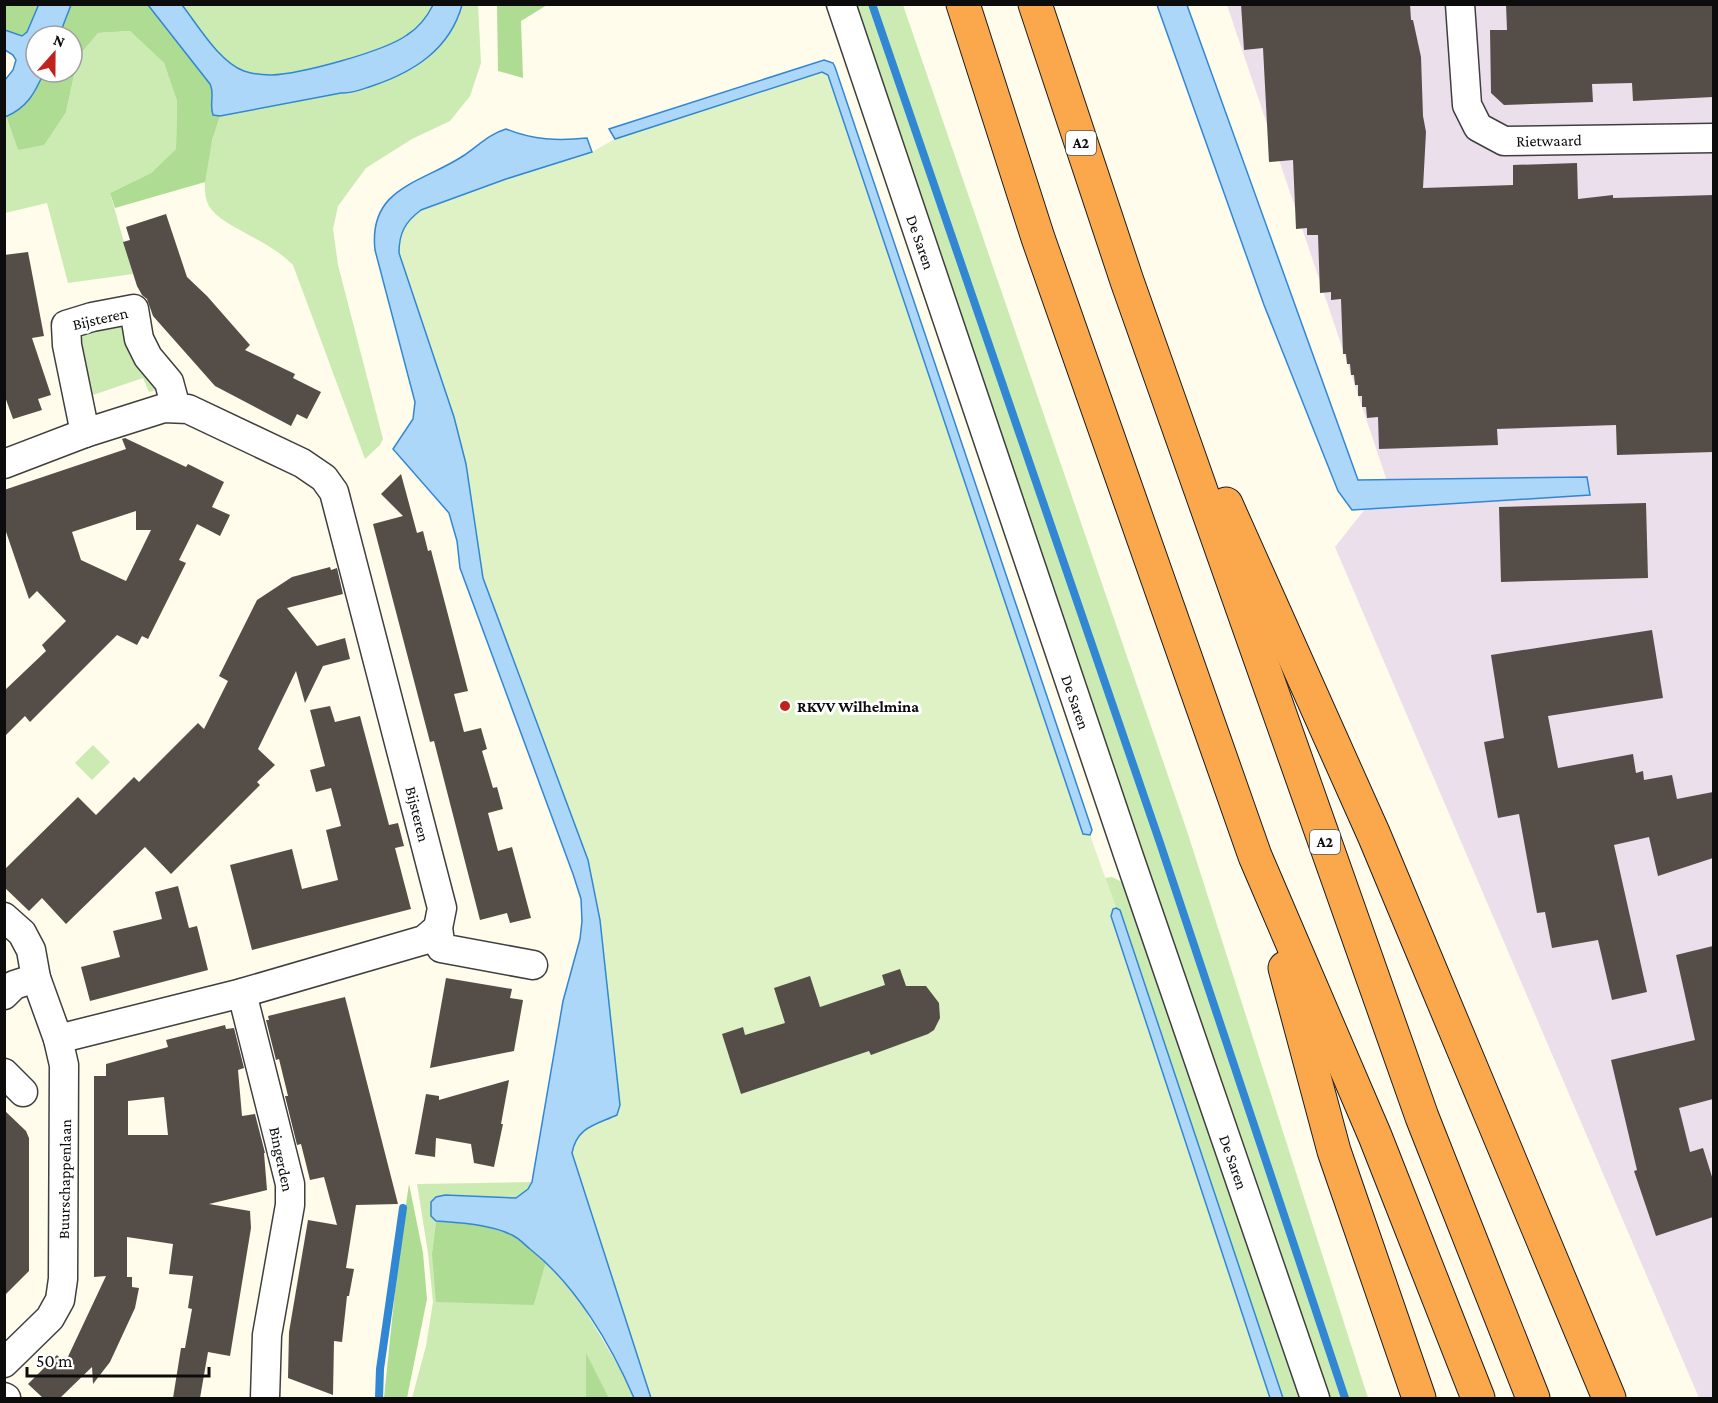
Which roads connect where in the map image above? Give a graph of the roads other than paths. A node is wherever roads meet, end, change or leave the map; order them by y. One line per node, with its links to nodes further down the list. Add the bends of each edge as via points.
1 (842, 4): 20 (street, De Saren, via 1128,857)
2 (963, 4): 10 (highway, via 1038,238)
3 (1035, 4): 6 (highway, A2)
4 (1460, 4): 5 (street, Rietwaard, via 1467,105 1478,126 1504,141)
5 (1713, 138)
6 (1127, 281): 23 (highway, A2, via 1422,1117); 24 (highway, A2, via 1374,835)
7 (176, 408): 8 (street, Bijsteren, via 164,408); 8 (street, Bijsteren, via 169,382 139,339 134,309 92,317 66,325); 12 (street, Bijsteren, via 188,409 302,463 324,478 334,492 442,908)
8 (85, 433): 9 (street, Bijsteren)
9 (4, 464)
10 (1256, 856): 21 (highway, via 1334,1151); 22 (highway, via 1376,1136)
11 (4, 917): 14 (street, Buurschappenlaan, via 22,933 31,950)
12 (438, 928): 13 (street, via 441,948); 15 (street, via 424,940)
13 (533, 965)
14 (36, 978): 16 (street, via 14,985); 17 (street, Buurschappenlaan)
15 (242, 993): 17 (street); 19 (street, Bingerden, via 290,1184 290,1205 267,1335)
16 (4, 995)
17 (58, 1040): 18 (street, Buurschappenlaan, via 64,1065 65,1129 60,1300 50,1318)
18 (4, 1363)
19 (265, 1398)
20 (1315, 1398)
21 (1419, 1398)
22 (1478, 1398)
23 (1533, 1398)
24 (1609, 1398)

